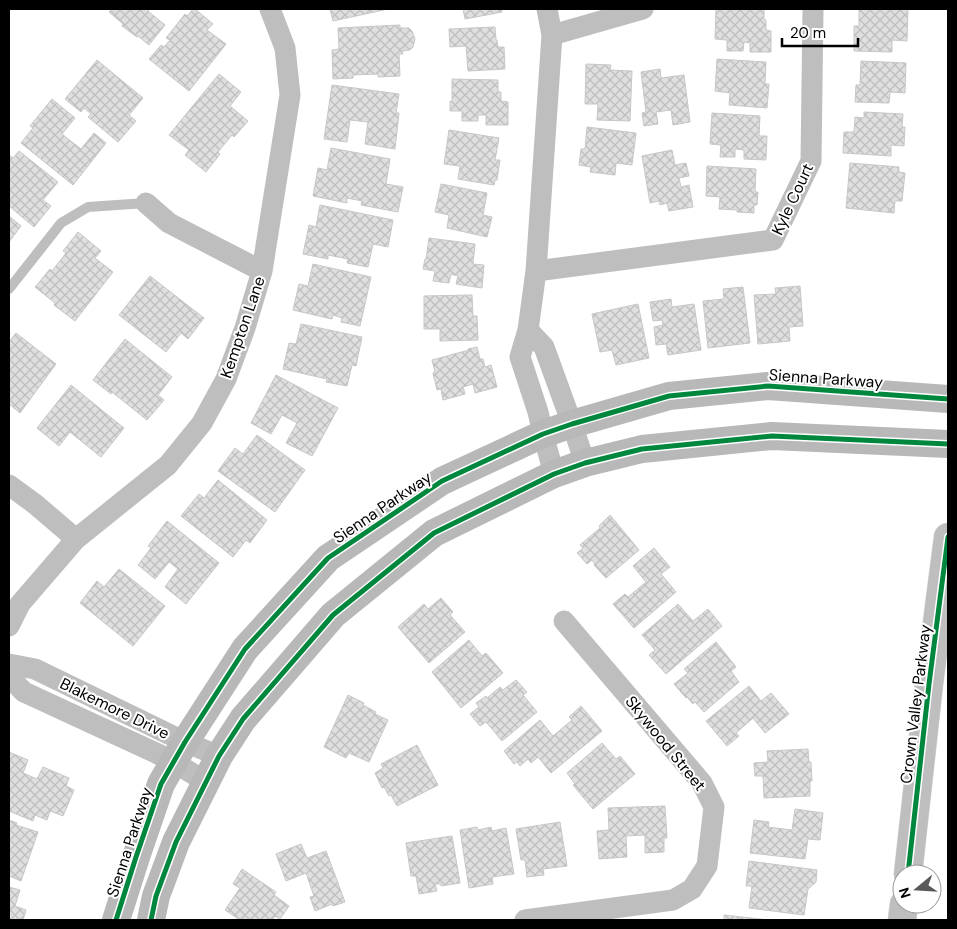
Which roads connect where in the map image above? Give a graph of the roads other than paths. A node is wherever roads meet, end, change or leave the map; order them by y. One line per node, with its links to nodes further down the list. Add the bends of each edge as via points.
1 (270, 9): 7 (street, Kempton Lane, via 286,48 290,95)
2 (547, 9): 5 (street)
3 (643, 9): 5 (street)
4 (812, 9): 8 (street, Kyle Court, via 811,161 773,240)
5 (552, 35): 8 (street)
6 (146, 203): 7 (street, via 169,223); 9 (lane, via 88,207 62,223)
7 (262, 270): 19 (street, Kempton Lane, via 246,328 226,379 202,423 168,465)
8 (536, 272): 10 (street)
9 (9, 289)
10 (528, 330): 12 (street, via 544,347); 13 (street, via 520,358)
11 (948, 399): 12 (main road, Sienna Parkway, via 768,386 669,396)
12 (572, 424): 13 (main road, Sienna Parkway); 15 (street)
13 (542, 434): 16 (street); 24 (main road, Sienna Parkway, via 442,482 328,558 245,648)
14 (948, 444): 15 (main road, via 772,436 642,450)
15 (585, 463): 16 (main road)
16 (554, 474): 25 (main road, via 434,533 333,615 243,718)
17 (9, 485): 19 (street)
18 (948, 537): 27 (main road, Crown Valley Parkway)
19 (76, 540): 21 (street, Kempton Lane, via 20,604)
20 (564, 621): 30 (street, Skywood Street, via 702,783 714,807 707,866 692,888 673,900)
21 (9, 626)
22 (9, 664): 24 (street, Blakemore Drive, via 35,669)
23 (9, 677): 24 (street, Blakemore Drive, via 24,692)
24 (180, 752): 25 (street, Blakemore Drive); 26 (street, Blakemore Drive); 28 (main road, Sienna Parkway, via 161,784)
25 (219, 756): 26 (main road)
26 (206, 782): 29 (main road, via 176,842 156,896)
27 (909, 864)
28 (116, 920)
29 (151, 920)
30 (526, 920)

